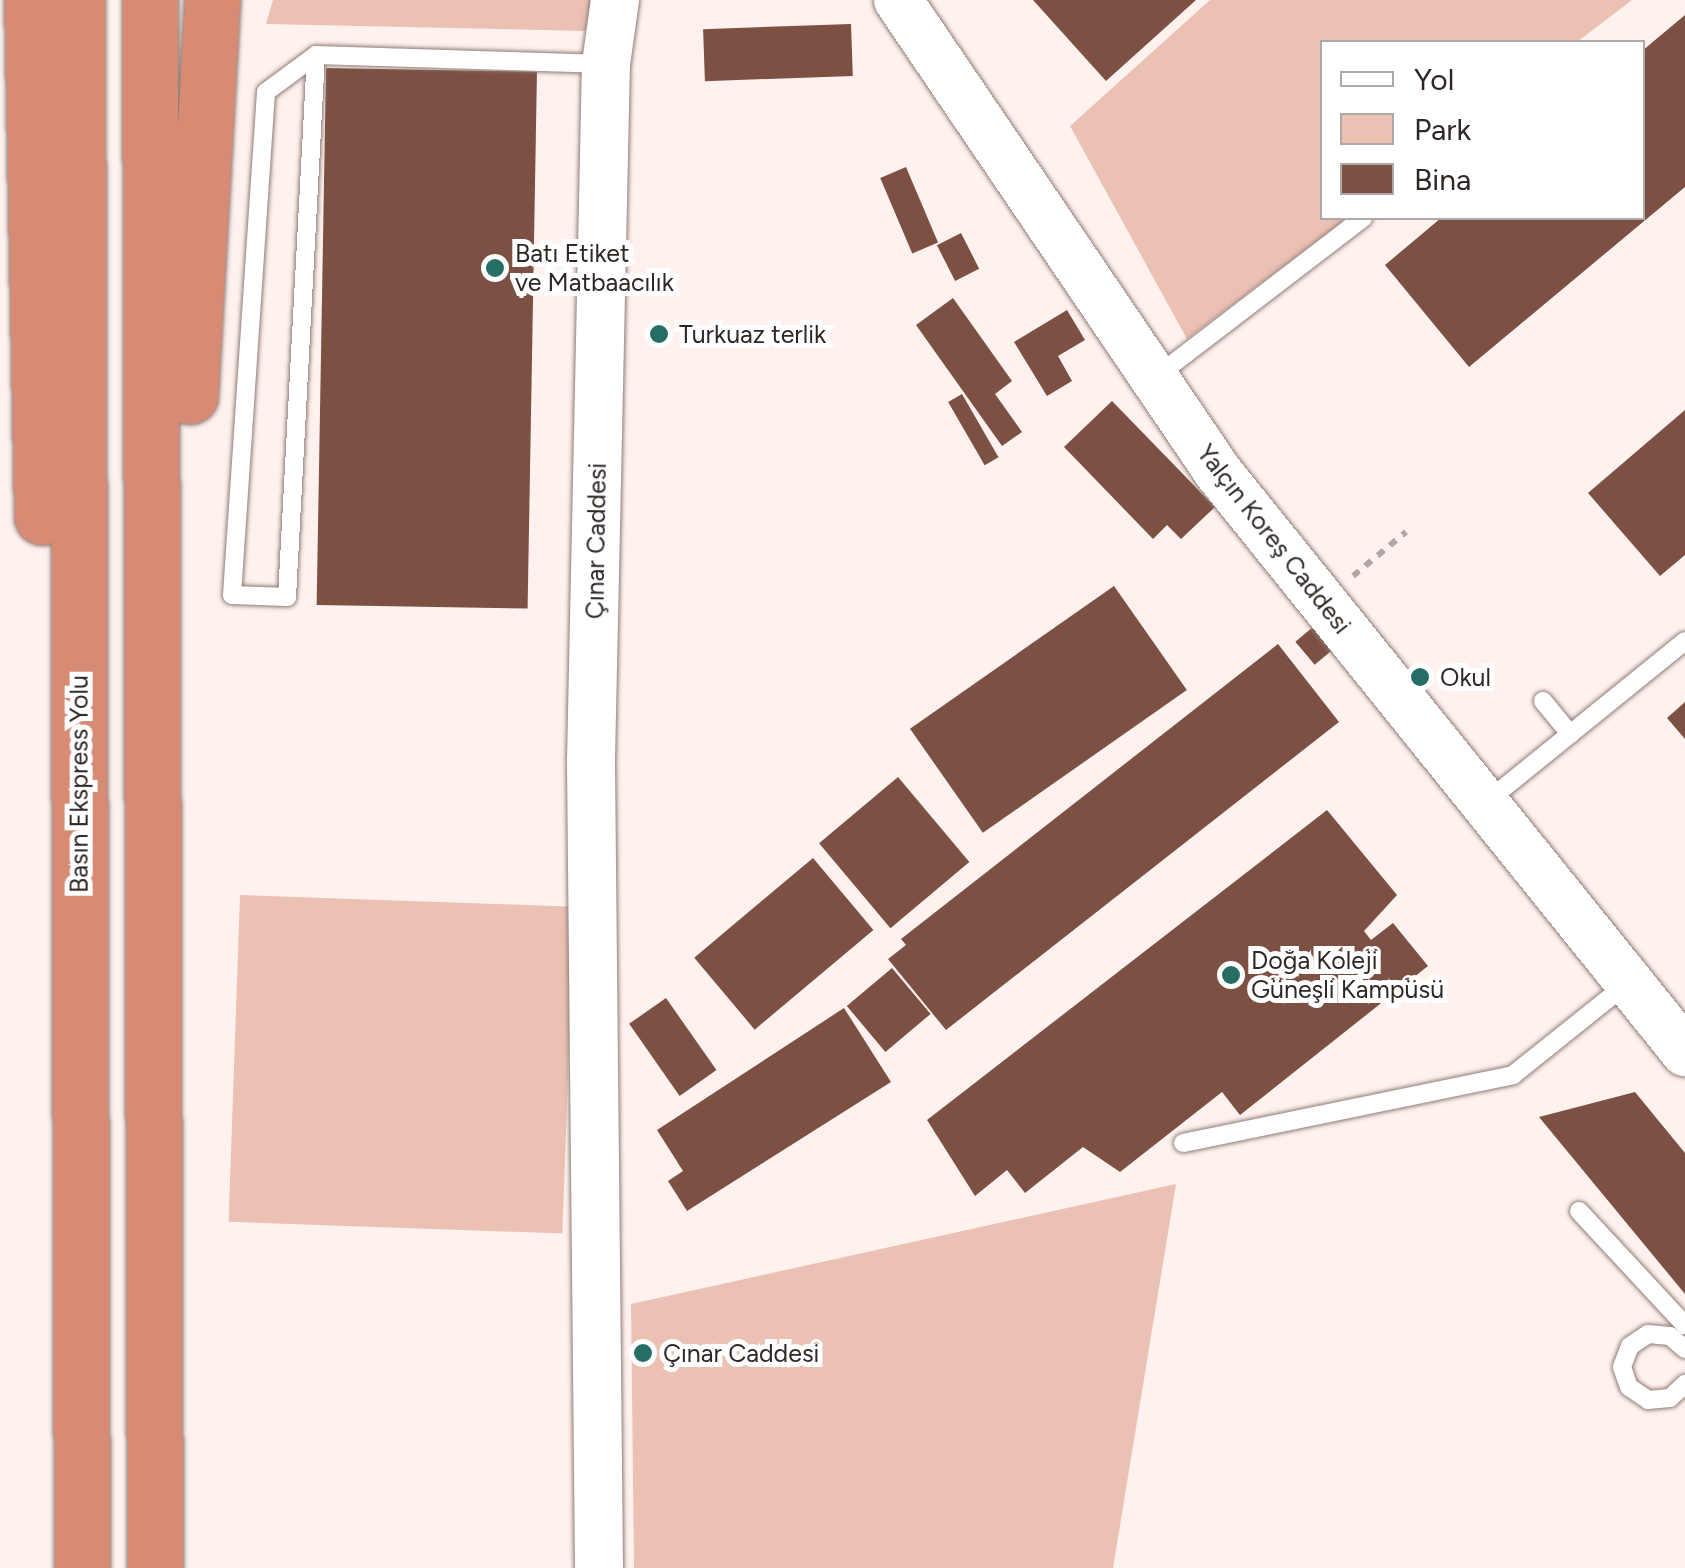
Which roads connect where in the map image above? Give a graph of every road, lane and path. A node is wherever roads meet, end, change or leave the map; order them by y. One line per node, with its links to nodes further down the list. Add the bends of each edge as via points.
1 (32, 0): 21 (highway, via 43,553 50,631)
2 (77, 0): 21 (highway, Basın Ekspress Yolu)
3 (150, 0): 23 (highway)
4 (212, 0): 14 (highway)
5 (240, 0): 14 (highway)
6 (615, 0): 11 (main road, Çınar Caddesi)
7 (651, 0): 11 (main road)
8 (898, 0): 12 (main road, Yalçın Koreş Caddesi)
9 (926, 0): 12 (main road)
10 (316, 55): 10 (lane, via 287,597 232,596 266,92); 11 (lane)
11 (606, 58): 32 (main road, Çınar Caddesi, via 591,760)
12 (983, 119): 15 (main road, Yalçın Koreş Caddesi)
13 (1359, 220): 15 (lane)
14 (192, 295): 23 (highway, via 177,838)
15 (1154, 378): 17 (main road, Yalçın Koreş Caddesi, via 1218,472)
16 (1406, 532): 17 (path)
17 (1323, 602): 22 (main road, Yalçın Koreş Caddesi)
18 (1685, 641): 20 (lane)
19 (1543, 701): 20 (lane)
20 (1570, 734): 22 (lane)
21 (78, 753): 30 (highway, Basın Ekspress Yolu)
22 (1485, 803): 24 (main road, Yalçın Koreş Caddesi)
23 (156, 908): 31 (highway)
24 (1629, 982): 25 (main road, Yalçın Koreş Caddesi); 26 (lane, via 1513,1075)
25 (1685, 1052)
26 (1182, 1143)
27 (1580, 1211): 28 (lane)
28 (1684, 1338): 29 (lane, via 1638,1338 1622,1367 1629,1387 1648,1400 1670,1398)
29 (1685, 1384)
30 (82, 1568)
31 (156, 1568)
32 (598, 1568)

